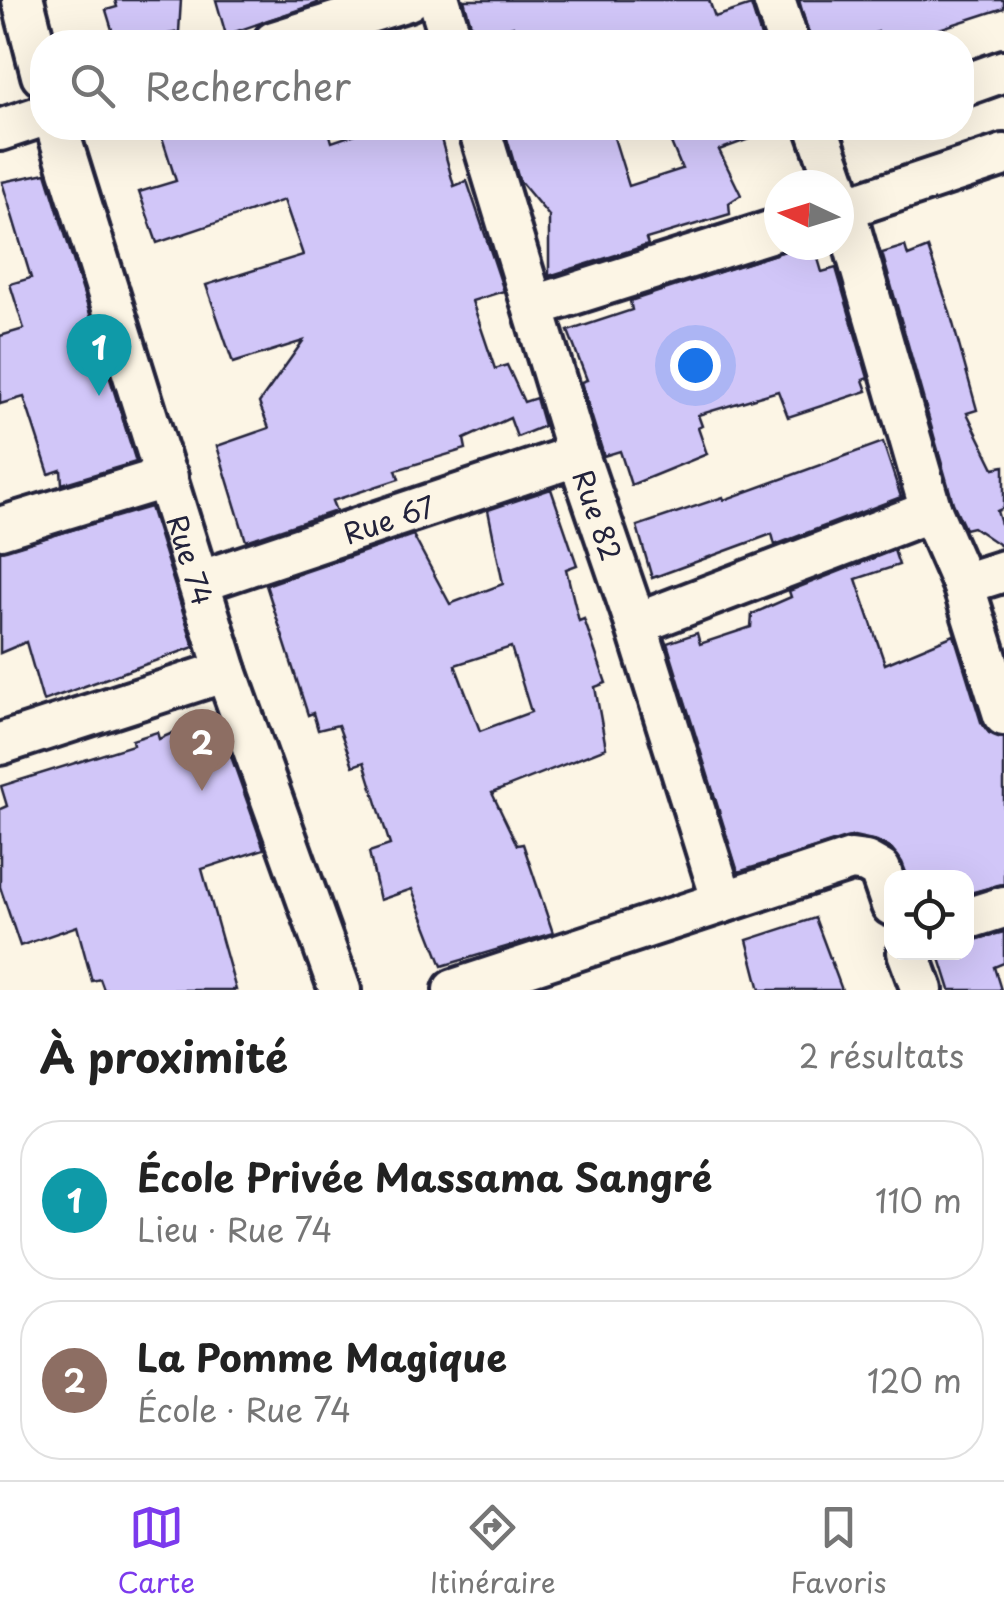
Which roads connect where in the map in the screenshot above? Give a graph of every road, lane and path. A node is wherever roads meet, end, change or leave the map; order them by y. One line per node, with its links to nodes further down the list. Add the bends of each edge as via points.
1 (23, 0): 5 (street)
2 (408, 0): 6 (street)
3 (438, 0): 7 (street)
4 (774, 0): 8 (street)
5 (30, 30)
6 (312, 30)
7 (448, 30)
8 (784, 30)
9 (1004, 72): 10 (street)
10 (974, 82)
11 (30, 120): 12 (street)
12 (0, 130)
13 (61, 140): 23 (street, Rue 74)
14 (483, 140): 21 (street, Rue 82)
15 (829, 140): 17 (street)
16 (1004, 155): 18 (street)
17 (835, 170)
18 (854, 195)
19 (764, 234): 21 (street)
20 (854, 246): 24 (street)
21 (535, 306): 22 (street, Rue 82)
22 (578, 455): 27 (street, Rue 67); 29 (street, Rue 82)
23 (167, 477): 25 (street); 27 (street, Rue 74)
24 (932, 511): 28 (street); 29 (street)
25 (0, 528)
26 (1004, 571): 28 (street)
27 (199, 582): 30 (street, Rue 74)
28 (963, 584): 31 (street)
29 (636, 624): 34 (street, Rue 82)
30 (226, 671): 32 (street); 38 (street, Rue 74)
31 (1004, 715)
32 (0, 744)
33 (884, 882): 34 (street, via 880,870 851,860)
34 (723, 902): 39 (street)
35 (1004, 906): 36 (street)
36 (974, 915)
37 (911, 960): 40 (street)
38 (340, 990)
39 (454, 990)
40 (922, 990)

